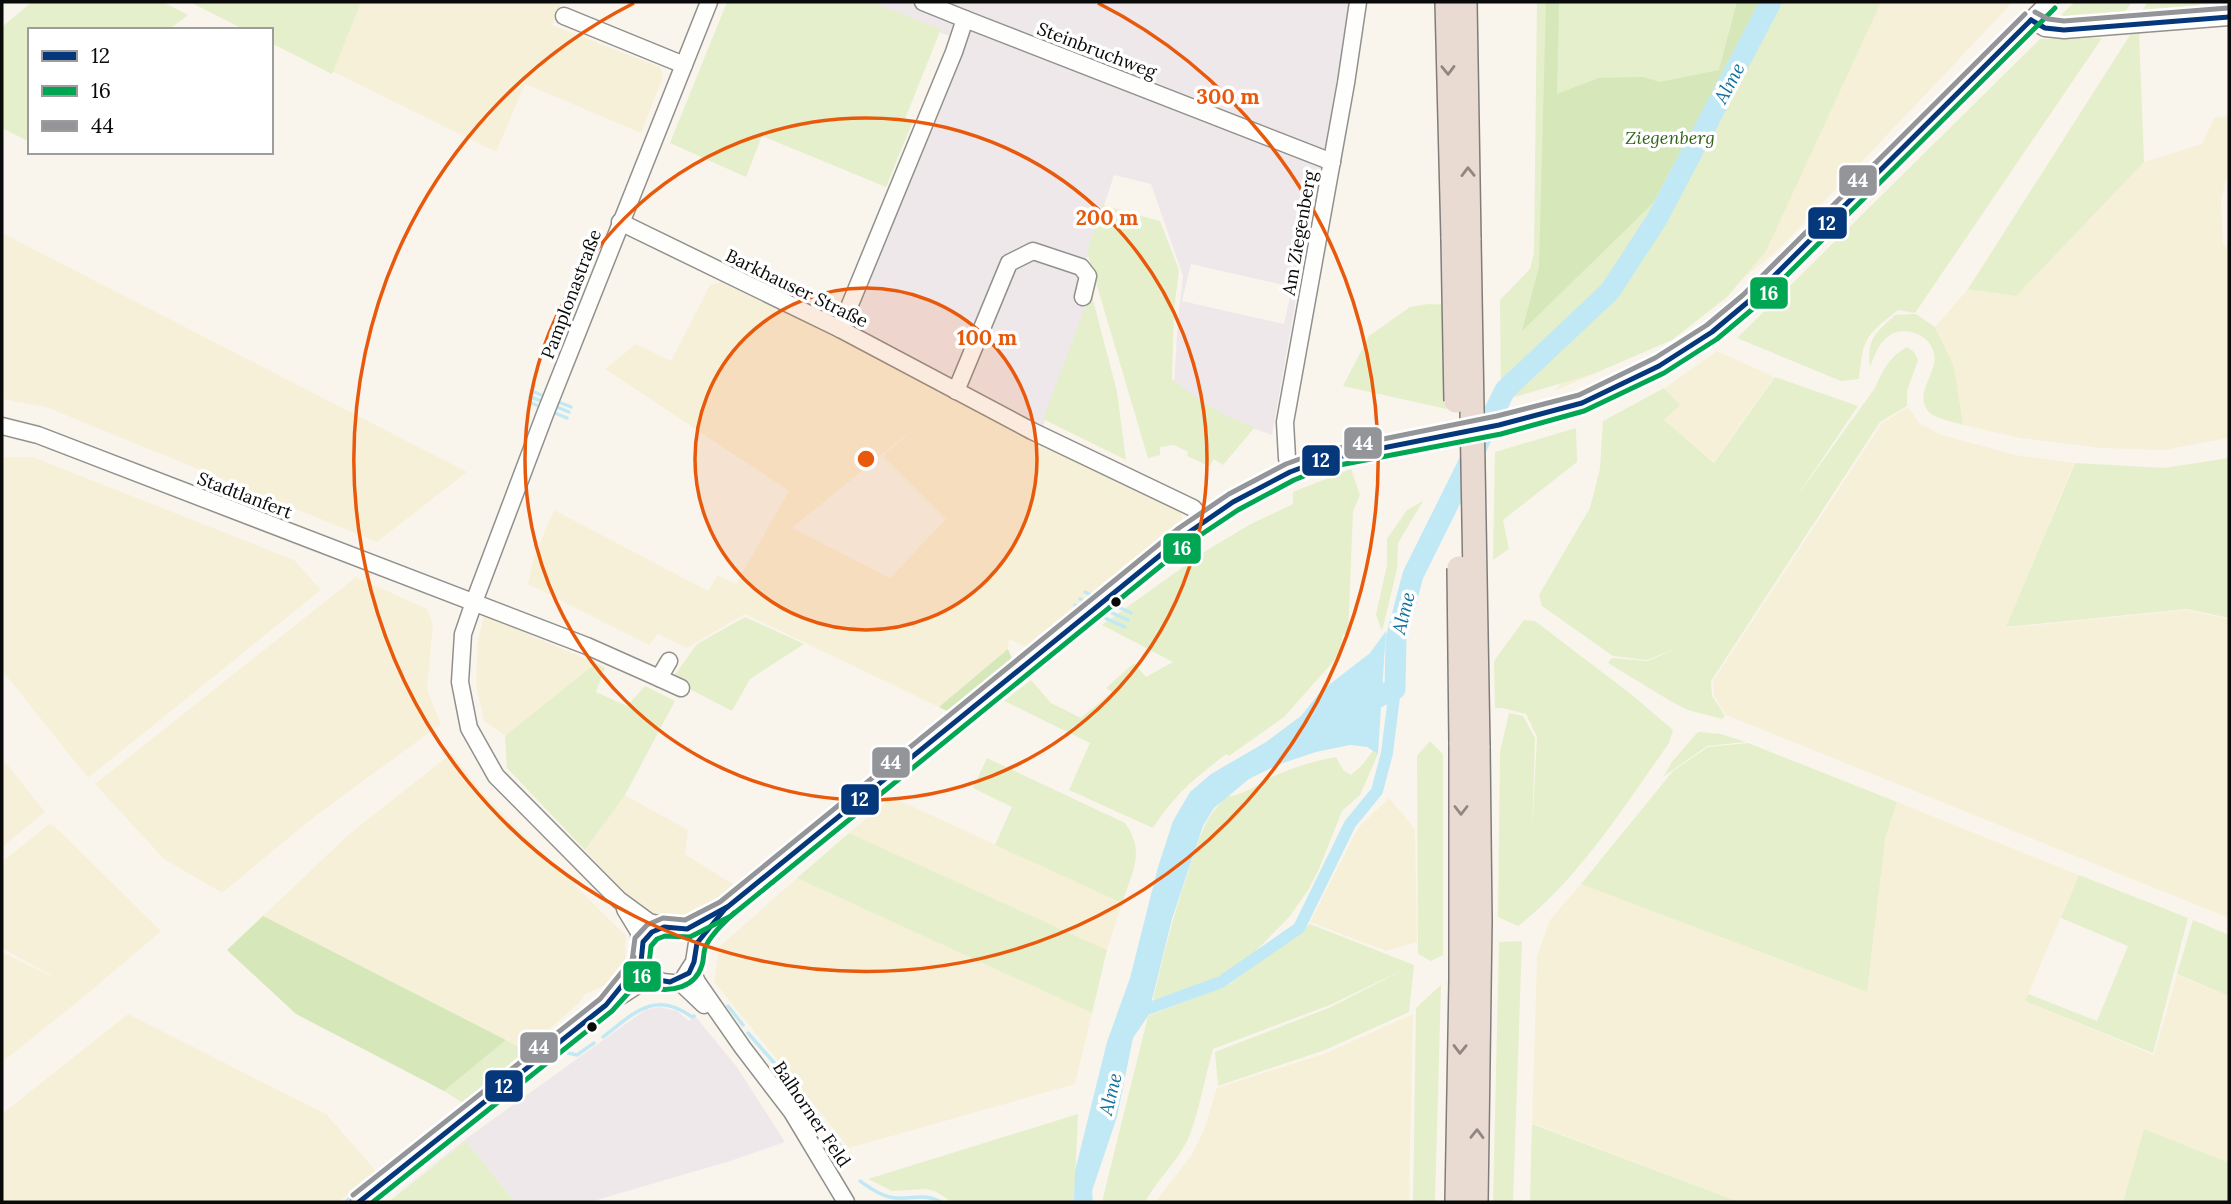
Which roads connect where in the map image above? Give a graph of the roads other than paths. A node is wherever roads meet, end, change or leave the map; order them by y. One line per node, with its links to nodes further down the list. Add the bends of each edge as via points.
1 (709, 2): 11 (street, Pamplonastraße)
2 (923, 2): 9 (street, Steinbruchweg)
3 (1358, 2): 12 (street, Am Ziegenberg)
4 (1447, 2): 14 (highway, one-way to 14)
5 (1465, 2): 14 (highway, one-way to 5)
6 (2049, 2): 10 (street)
7 (565, 16): 11 (street)
8 (2229, 17): 10 (street, via 2064,30 2045,28)
9 (965, 19): 12 (street, Steinbruchweg); 16 (street)
10 (2031, 20): 19 (street, via 1808,244 1712,332 1659,366 1582,403 1499,425 1322,460)
11 (684, 65): 13 (street, Pamplonastraße)
12 (1332, 162): 19 (street, Am Ziegenberg, via 1284,422)
13 (620, 222): 16 (street, Barkhauser Straße); 21 (street, Pamplonastraße)
14 (1461, 240): 25 (highway, bridge)
15 (1083, 297): 17 (street, via 1088,276 1081,267 1033,251 1009,263)
16 (839, 329): 17 (street, Barkhauser Straße)
17 (956, 391): 20 (street, Barkhauser Straße, via 1193,508)
18 (2, 426): 21 (street, Stadtlanfert, via 38,435)
19 (1290, 472): 20 (street)
20 (1204, 521): 27 (street)
21 (474, 602): 23 (street); 26 (street, Pamplonastraße, via 463,634 460,682 469,728 496,776)
22 (669, 661): 23 (street)
23 (659, 678): 24 (street)
24 (681, 688)
25 (1470, 744): 37 (highway, one-way to 37); 38 (highway, one-way to 25, via 1480,921)
26 (620, 900): 28 (street, via 649,922); 29 (street, via 639,932)
27 (725, 909): 28 (street, via 687,929); 30 (street, via 697,943)
28 (670, 928): 29 (street, via 646,937); 30 (street, via 688,936)
29 (641, 955): 31 (street); 33 (street, via 632,976)
30 (693, 960): 32 (street, via 681,978); 34 (street, Balhorner Feld, via 697,982)
31 (653, 979): 32 (street); 33 (street)
32 (670, 982): 34 (street, Balhorner Feld, via 688,989)
33 (606, 1005): 35 (street)
34 (743, 1048): 36 (street, Balhorner Feld, via 792,1112)
35 (359, 1202)
36 (846, 1202)
37 (1457, 1202)
38 (1476, 1202)

